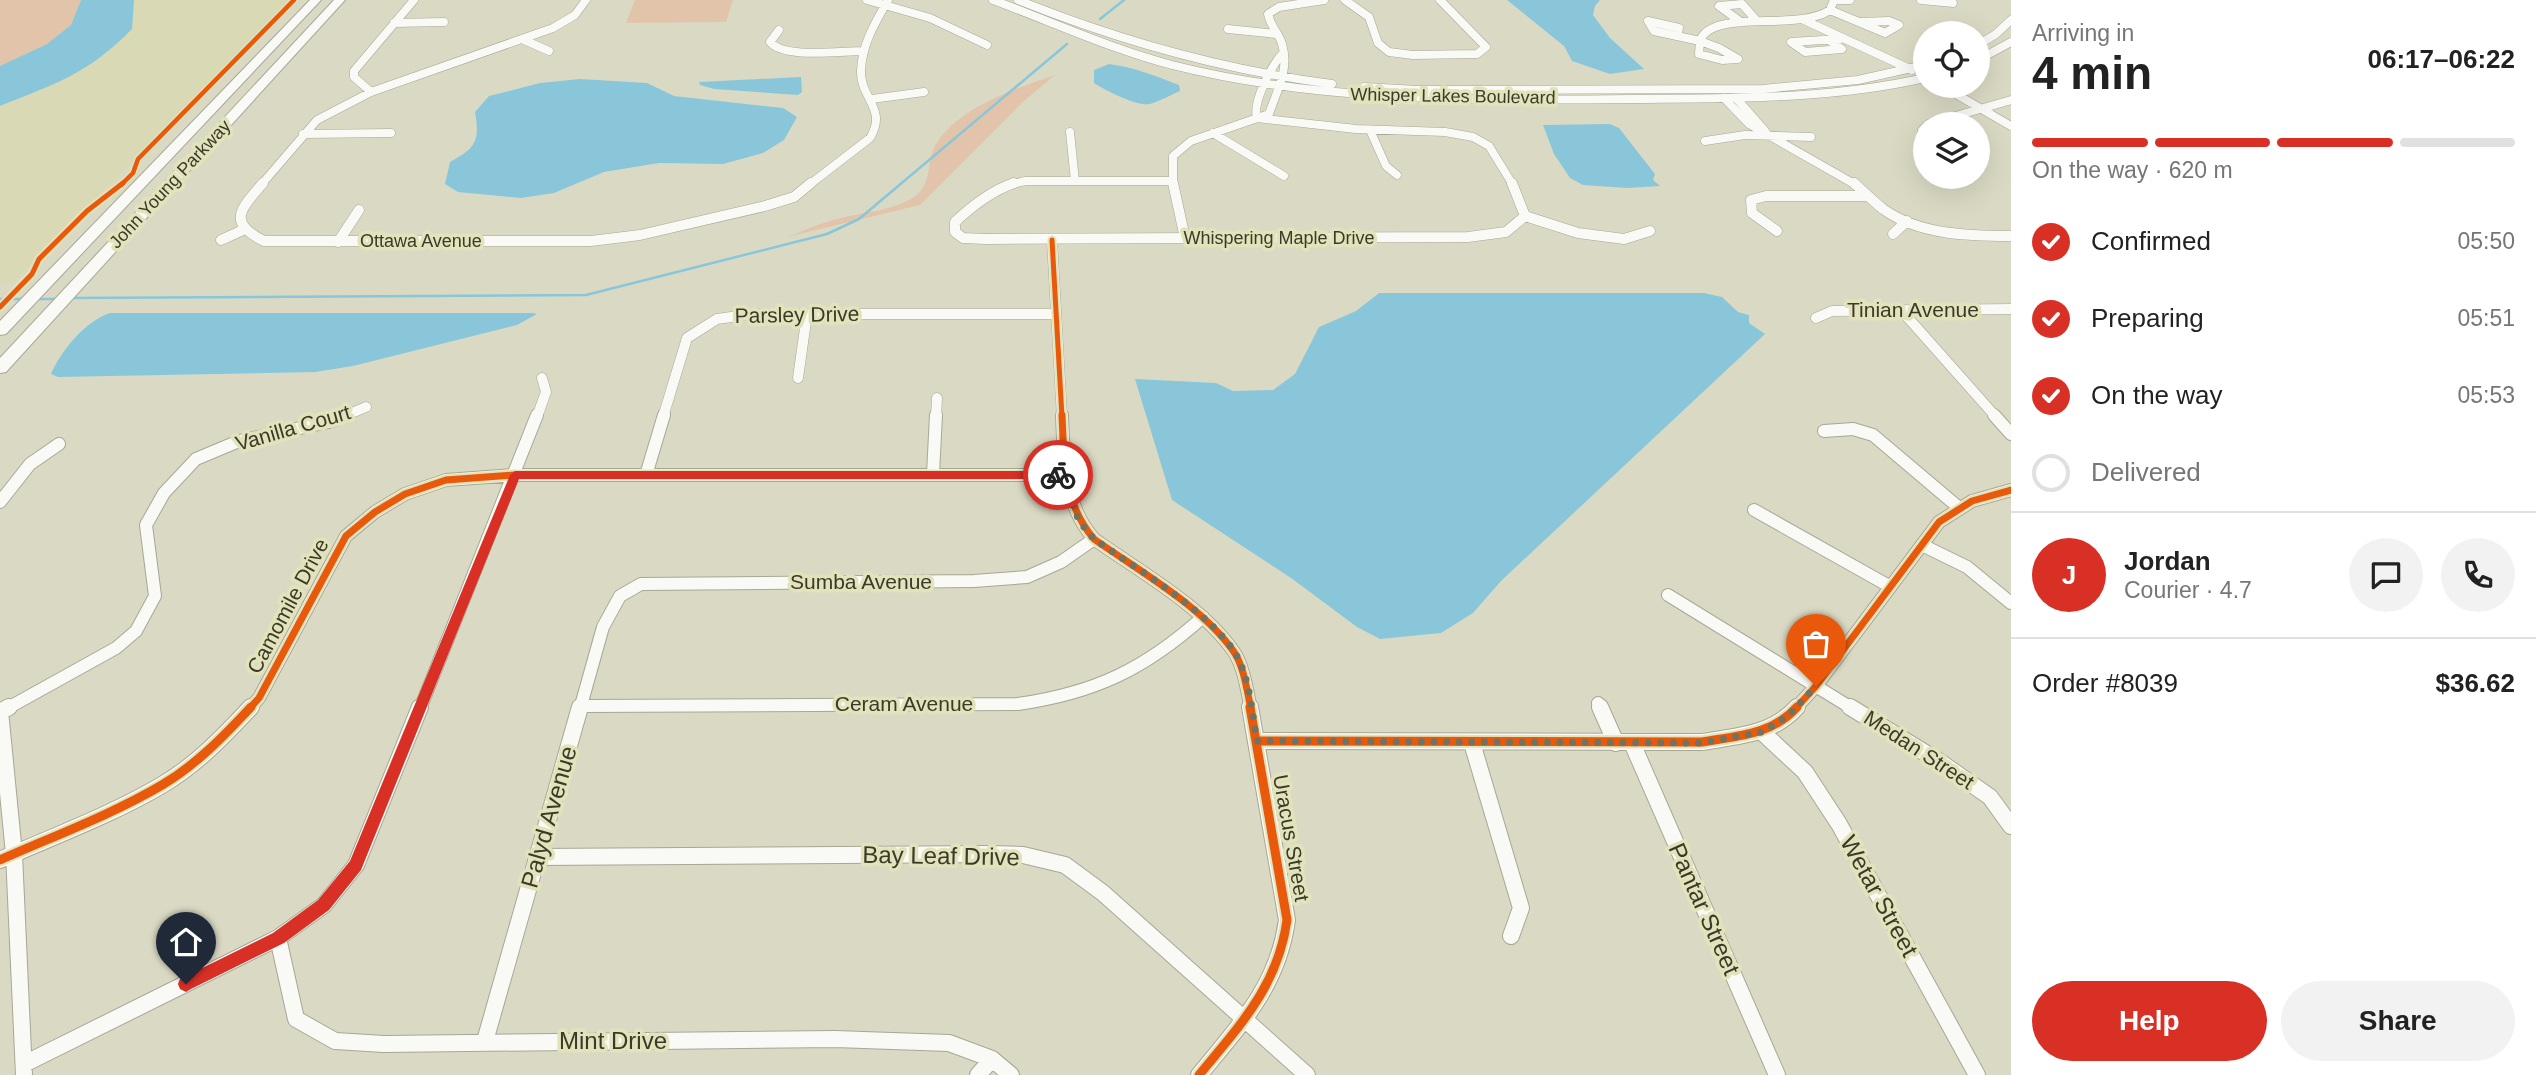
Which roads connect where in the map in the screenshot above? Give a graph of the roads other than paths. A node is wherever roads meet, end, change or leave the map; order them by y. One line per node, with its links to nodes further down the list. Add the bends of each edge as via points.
1 (316, 0): 92 (highway, John Young Parkway)
2 (340, 0): 93 (highway, John Young Parkway)
3 (414, 0): 23 (street)
4 (586, 0): 30 (street, via 575,15)
5 (867, 0): 15 (street)
6 (993, 0): 45 (street, Whisper Lakes Boulevard, via 1137,55)
7 (1018, 0): 45 (street, Whisper Lakes Boulevard, via 1129,43)
8 (1324, 0): 26 (street, via 1279,7 1268,14)
9 (1345, 0): 10 (street, via 1369,17 1378,43 1389,52 1477,54 1486,47)
10 (1440, 0)
11 (1834, 0): 12 (street); 16 (street)
12 (1850, 0)
13 (1922, 0): 14 (street, via 1953,3)
14 (1949, 0)
15 (889, 2): 34 (street); 37 (street, Ottawa Avenue, via 880,11)
16 (1830, 10): 17 (street); 22 (street)
17 (1804, 20): 19 (street); 29 (street)
18 (2011, 20): 28 (street)
19 (1757, 21): 21 (street); 21 (street, via 1742,4 1719,6)
20 (444, 22): 23 (street)
21 (1741, 22): 32 (street, via 1708,27)
22 (1860, 22)
23 (394, 23): 49 (street, via 354,71 354,77)
24 (1228, 29): 26 (street)
25 (779, 30): 37 (street, via 770,42 776,49)
26 (1276, 34): 38 (street)
27 (1677, 36): 32 (street)
28 (1990, 38)
29 (1840, 39): 31 (street); 35 (street)
30 (524, 40): 36 (street); 49 (street)
31 (1828, 40): 31 (street, via 1815,41 1791,42 1805,52 1842,49)
32 (1700, 41): 32 (street, via 1722,46 1738,59 1703,56 1699,54)
33 (2011, 42): 39 (street)
34 (987, 45)
35 (1853, 45): 41 (street); 42 (street)
36 (549, 51)
37 (863, 51): 55 (street, Ottawa Avenue, via 861,78)
38 (1283, 53): 45 (street); 46 (street, via 1287,64)
39 (1990, 53)
40 (1913, 68): 41 (street, Whisper Lakes Boulevard)
41 (1910, 69): 42 (street, Whisper Lakes Boulevard); 43 (street)
42 (1900, 72): 44 (street); 48 (street, Whisper Lakes Boulevard, via 1763,89)
43 (1913, 72)
44 (1913, 77)
45 (1266, 80): 46 (street, Whisper Lakes Boulevard); 60 (street)
46 (1281, 82): 48 (street, Whisper Lakes Boulevard); 56 (street, Whisper Lakes Boulevard, via 1384,97); 60 (street, via 1269,114)
47 (1913, 82): 52 (street, Whisper Lakes Boulevard, via 1827,94)
48 (1488, 90): 56 (street)
49 (371, 92): 66 (street, via 317,120)
50 (924, 92): 55 (street)
51 (1724, 98): 52 (street, Whisper Lakes Boulevard); 56 (street, Whisper Lakes Boulevard); 67 (street, via 1749,124)
52 (1736, 98): 67 (street)
53 (1960, 98): 58 (street)
54 (1963, 98): 58 (street)
55 (872, 99): 86 (street, Ottawa Avenue, via 877,130 870,138 794,197 765,206 640,235 591,241)
56 (1493, 99)
57 (2011, 100): 58 (street)
58 (1983, 109): 59 (street); 61 (street)
59 (1973, 112)
60 (1257, 118): 62 (street); 65 (street)
61 (2011, 127)
62 (1370, 130): 70 (street, via 1386,166); 76 (street, via 1464,134 1481,140 1490,146 1508,177)
63 (1070, 132): 72 (street)
64 (391, 133): 66 (street)
65 (1213, 133): 71 (street); 73 (street, via 1191,141 1173,156)
66 (303, 134): 78 (street, via 242,208 239,222)
67 (1767, 134): 68 (street); 69 (street); 74 (street, via 1850,180)
68 (1811, 137)
69 (1705, 141)
70 (1397, 175)
71 (1284, 176)
72 (1075, 181): 73 (street, Whispering Maple Drive); 85 (street, Whispering Maple Drive, via 1003,185 956,222 955,232 963,238)
73 (1172, 181): 83 (street)
74 (1867, 197): 77 (street); 80 (street, via 1766,196 1751,200 1752,213)
75 (359, 210): 86 (street)
76 (1525, 216): 79 (street, via 1578,233 1624,239); 83 (street, Whispering Maple Drive, via 1506,232 1468,237)
77 (1907, 221): 81 (street); 82 (street, via 1974,236)
78 (243, 230): 84 (street); 86 (street, Ottawa Avenue, via 264,241)
79 (1650, 231)
80 (1777, 231)
81 (1893, 234)
82 (2011, 236)
83 (1185, 238): 85 (street, Whispering Maple Drive)
84 (221, 240)
85 (1052, 240): 90 (street, Uracus Street)
86 (338, 242)
87 (2011, 309): 88 (street, Tinian Avenue)
88 (1902, 311): 91 (street, Tinian Avenue, via 1832,311); 99 (street)
89 (807, 314): 90 (street, Parsley Drive); 95 (street); 103 (street, Parsley Drive, via 724,316 704,323 687,338)
90 (1056, 314): 104 (street, Uracus Street)
91 (1816, 318)
92 (0, 330)
93 (0, 368)
94 (542, 378): 102 (street, via 546,392)
95 (798, 378)
96 (937, 398): 101 (street)
97 (366, 407): 119 (street, Vanilla Court, via 333,421 239,441 197,459 164,493 146,525 155,596 135,631 116,648)
98 (1825, 431): 107 (street, via 1857,428 1879,436)
99 (2011, 434)
100 (59, 444): 106 (street, via 30,464)
101 (933, 474): 103 (street, Camomile Drive); 104 (street, Camomile Drive)
102 (515, 475): 103 (street, Camomile Drive); 125 (street, Camomile Drive, via 446,480 405,494 375,512 346,536 259,698 219,743 153,790); 128 (street, via 356,865 324,905)
103 (646, 475)
104 (1065, 475): 109 (street, Uracus Street, via 1069,503)
105 (2011, 490): 107 (street)
106 (0, 502)
107 (1957, 506): 110 (street)
108 (1754, 510): 111 (street)
109 (1094, 539): 113 (street, Sumba Avenue, via 1027,577 641,584); 115 (street, Uracus Street)
110 (1922, 545): 111 (street); 114 (street, via 1967,567)
111 (1889, 586): 116 (street)
112 (1668, 595): 116 (street)
113 (620, 596): 118 (street, Palyd Avenue, via 603,628)
114 (2011, 603)
115 (1203, 617): 118 (street, Ceram Avenue, via 1133,670 1076,694 1018,704); 121 (street, Uracus Street, via 1235,653)
116 (1816, 686): 120 (street, via 1788,716); 124 (street, Medan Street, via 1990,797)
117 (1598, 703): 123 (street, Pantar Street)
118 (581, 706): 126 (street, Palyd Avenue)
119 (0, 711): 125 (street)
120 (1762, 732): 123 (street, via 1702,743); 138 (street, Wetar Street, via 1805,772 1839,824)
121 (1257, 741): 122 (street); 129 (street, Uracus Street, via 1287,930 1282,960 1270,985)
122 (1472, 743): 123 (street); 127 (street, via 1521,908)
123 (1624, 743): 137 (street, Pantar Street)
124 (2011, 826)
125 (7, 857): 132 (street)
126 (537, 857): 129 (street, Bay Leaf Drive, via 1023,856 1065,865 1103,893); 130 (street, Palyd Avenue)
127 (1511, 936)
128 (278, 938): 130 (street, Mint Drive, via 296,1019 334,1041); 132 (street)
129 (1243, 1019): 135 (street, Uracus Street); 136 (street, Bay Leaf Drive)
130 (485, 1041): 131 (street, Mint Drive, via 948,1042)
131 (992, 1059): 133 (street); 134 (street, Mint Drive)
132 (24, 1070)
133 (978, 1075)
134 (1011, 1075)
135 (1199, 1075)
136 (1307, 1075)
137 (1777, 1075)
138 (1977, 1075)

